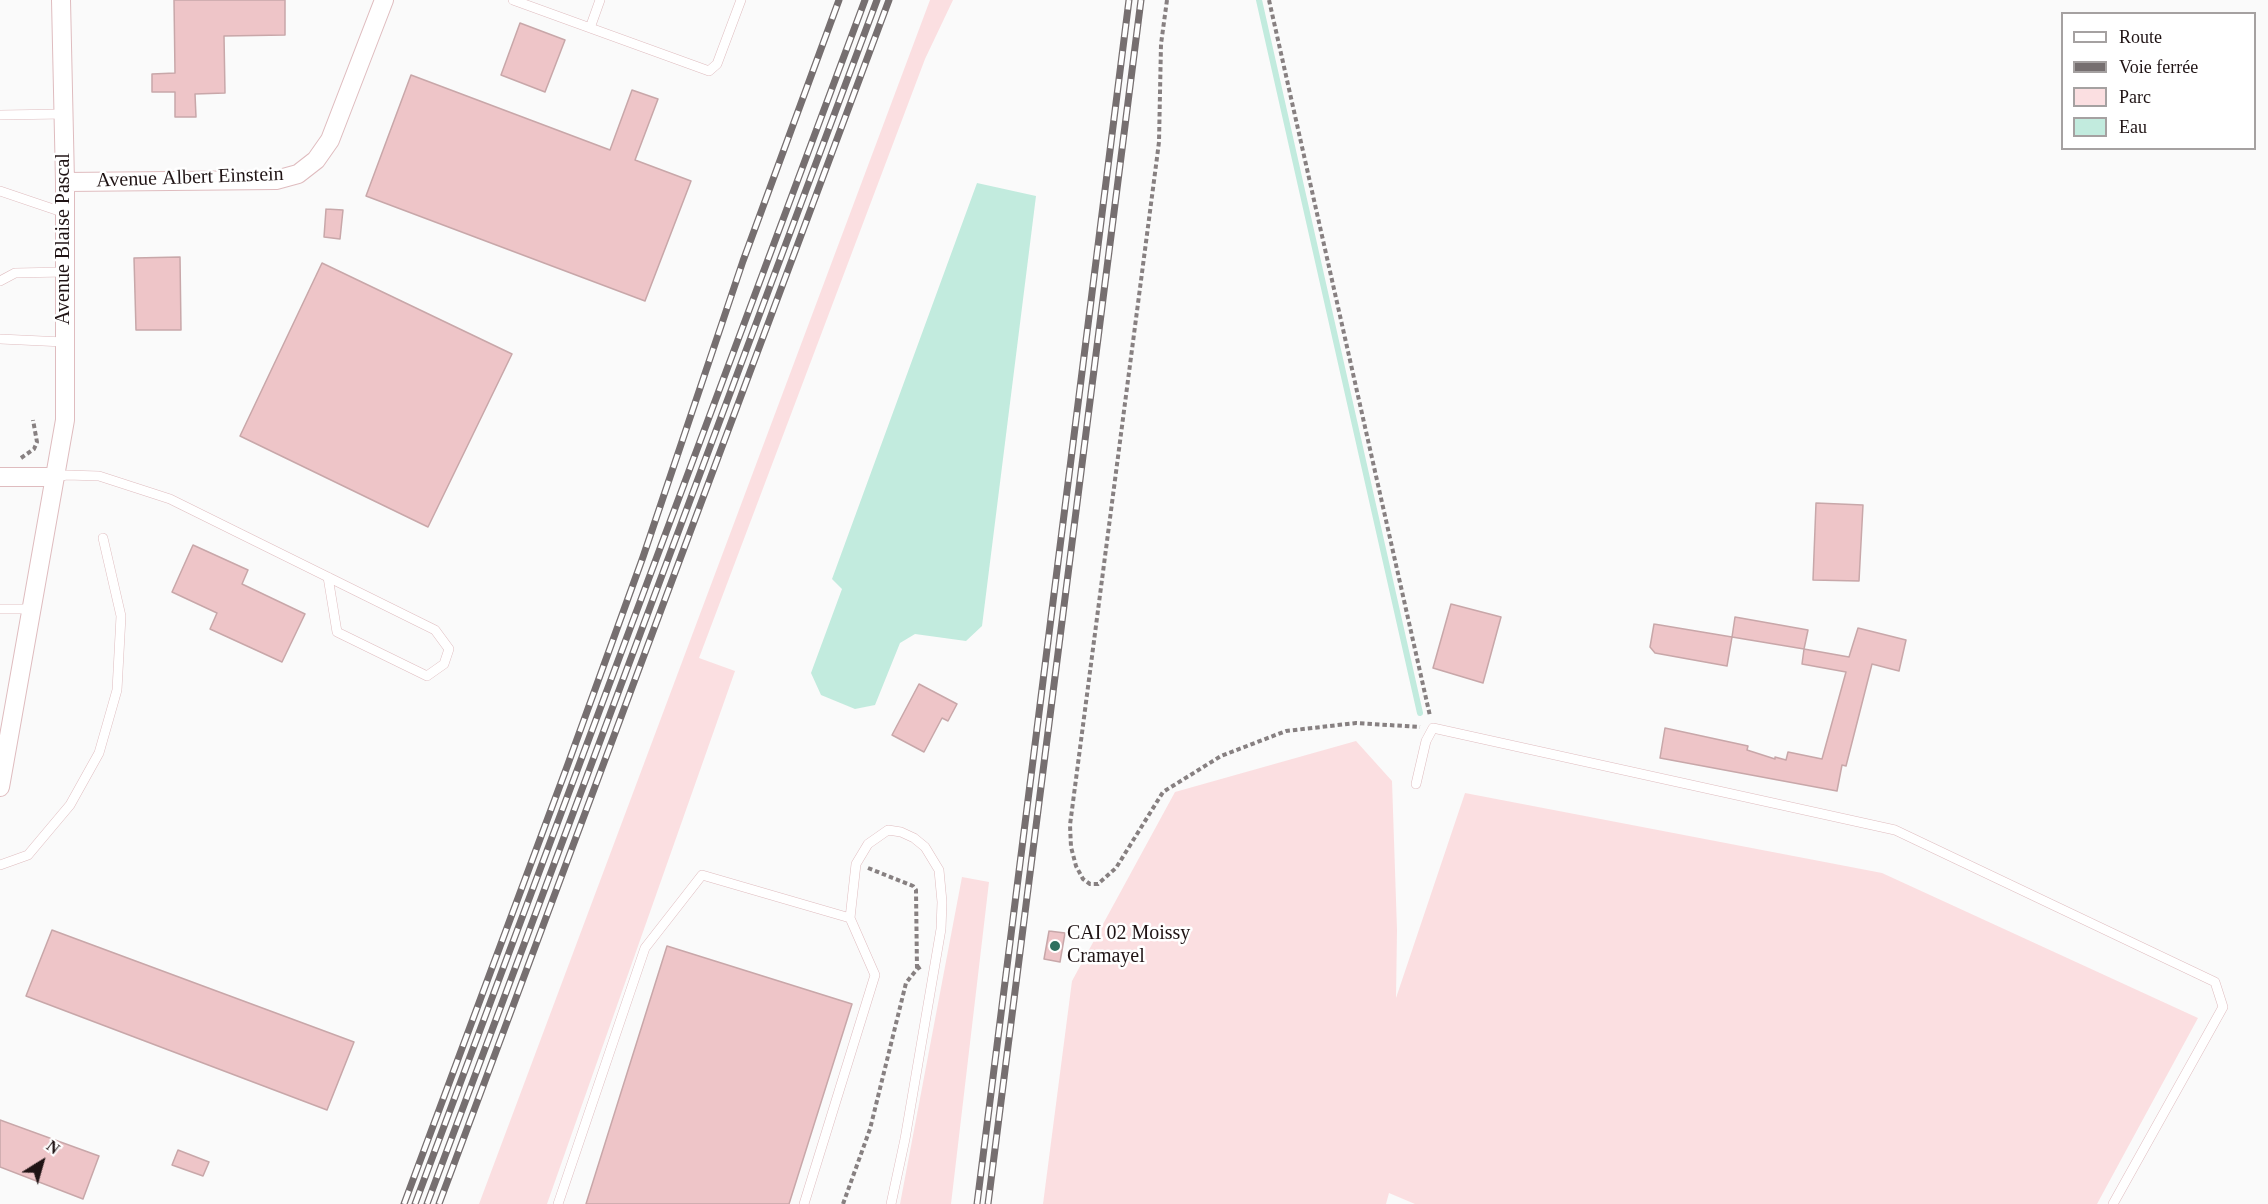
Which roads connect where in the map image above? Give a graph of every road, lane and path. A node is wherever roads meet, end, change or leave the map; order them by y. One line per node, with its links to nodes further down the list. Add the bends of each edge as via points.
1 (61, 0): 9 (street, Avenue Blaise Pascal)
2 (384, 0): 11 (street, Avenue Albert Einstein, via 330,140 316,160 298,174 276,180)
3 (513, 0): 8 (lane)
4 (600, 0): 8 (lane)
5 (741, 0): 8 (lane, via 717,64 709,71)
6 (1167, 0): 26 (path, via 1161,44 1156,162 1070,825 1076,866 1083,879 1098,884 1116,868 1163,792 1221,756 1286,731 1356,723)
7 (1269, 0): 26 (path)
8 (590, 27)
9 (63, 114): 10 (lane); 11 (street, Avenue Blaise Pascal)
10 (0, 115)
11 (65, 182): 13 (street, Avenue Blaise Pascal)
12 (0, 191): 13 (lane)
13 (65, 213): 14 (street, Avenue Blaise Pascal)
14 (64, 272): 15 (lane, via 15,273); 17 (street, Avenue Blaise Pascal)
15 (0, 281)
16 (0, 339): 17 (lane)
17 (64, 342): 21 (street, Avenue Blaise Pascal, via 65,420)
18 (33, 420): 19 (path, via 37,442 34,449)
19 (15, 460)
20 (0, 477): 21 (street)
21 (55, 477): 23 (lane, via 99,476 170,499); 25 (street, Avenue Blaise Pascal)
22 (103, 538): 31 (lane, via 121,616 117,690 99,753 69,804 28,855)
23 (328, 577): 23 (lane, via 337,632 427,676 444,664 449,650 435,630)
24 (0, 609): 25 (lane)
25 (30, 609): 27 (street, Avenue Blaise Pascal)
26 (1433, 728): 28 (lane); 39 (lane, via 1895,830 2215,982 2223,1007)
27 (5, 731): 29 (street, Avenue Blaise Pascal)
28 (1416, 784)
29 (0, 787)
30 (856, 864): 32 (lane); 33 (lane, via 868,844 888,830 901,832 925,847 939,870 942,902); 34 (path, via 916,890)
31 (0, 865)
32 (850, 918): 35 (lane, via 702,875 645,948); 36 (lane, via 876,975)
33 (937, 960): 34 (path); 38 (lane)
34 (917, 969): 37 (path, via 906,983 870,1129)
35 (558, 1204)
36 (804, 1204)
37 (843, 1204)
38 (891, 1204)
39 (2113, 1204)

